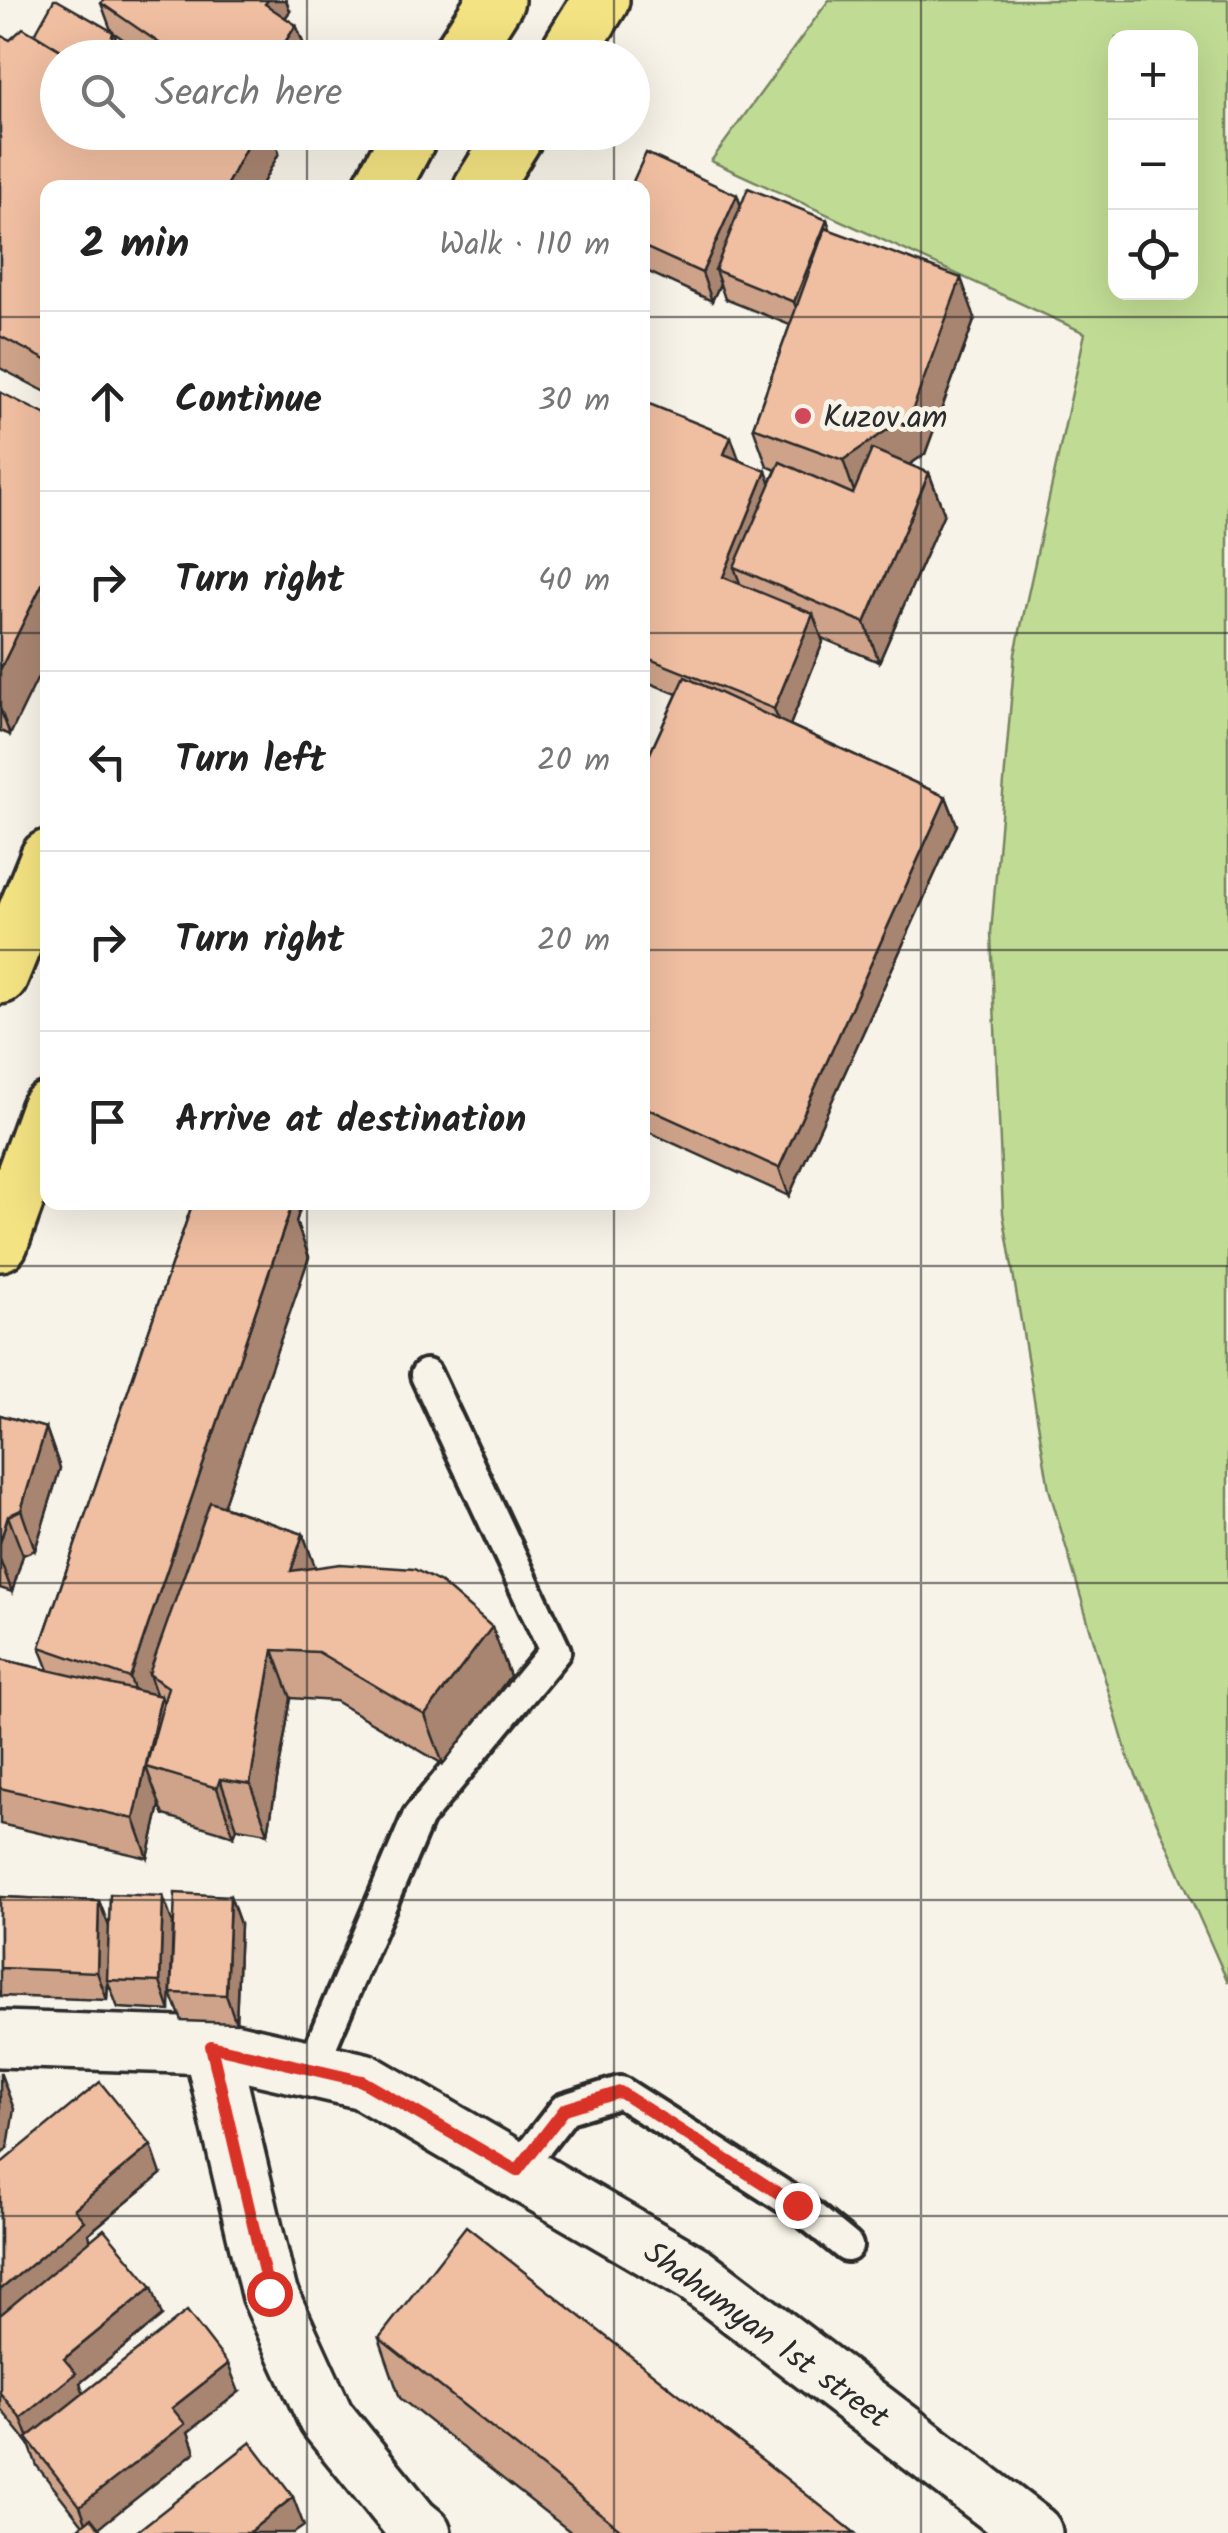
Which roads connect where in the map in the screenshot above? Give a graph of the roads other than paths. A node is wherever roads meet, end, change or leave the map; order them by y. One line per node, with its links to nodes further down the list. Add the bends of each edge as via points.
1 (496, 0): 3 (main road)
2 (601, 0): 4 (main road)
3 (470, 40)
4 (576, 40)
5 (401, 150): 7 (main road)
6 (506, 150): 8 (main road)
7 (385, 180)
8 (487, 180)
9 (40, 878): 10 (main road)
10 (0, 976)
11 (40, 1132): 12 (main road)
12 (0, 1244)
13 (426, 1376): 16 (lane, via 554,1651 418,1817)
14 (0, 2039): 15 (street, Shahumyan 1st street)
15 (211, 2046): 16 (street, Shahumyan 1st street); 19 (street, via 269,2293 326,2418)
16 (311, 2069): 17 (street, Shahumyan 1st street, via 362,2081)
17 (517, 2171): 18 (lane, via 565,2109 620,2092 797,2205); 20 (street, Shahumyan 1st street, via 696,2274)
18 (847, 2246)
19 (423, 2533)
20 (1034, 2533)

